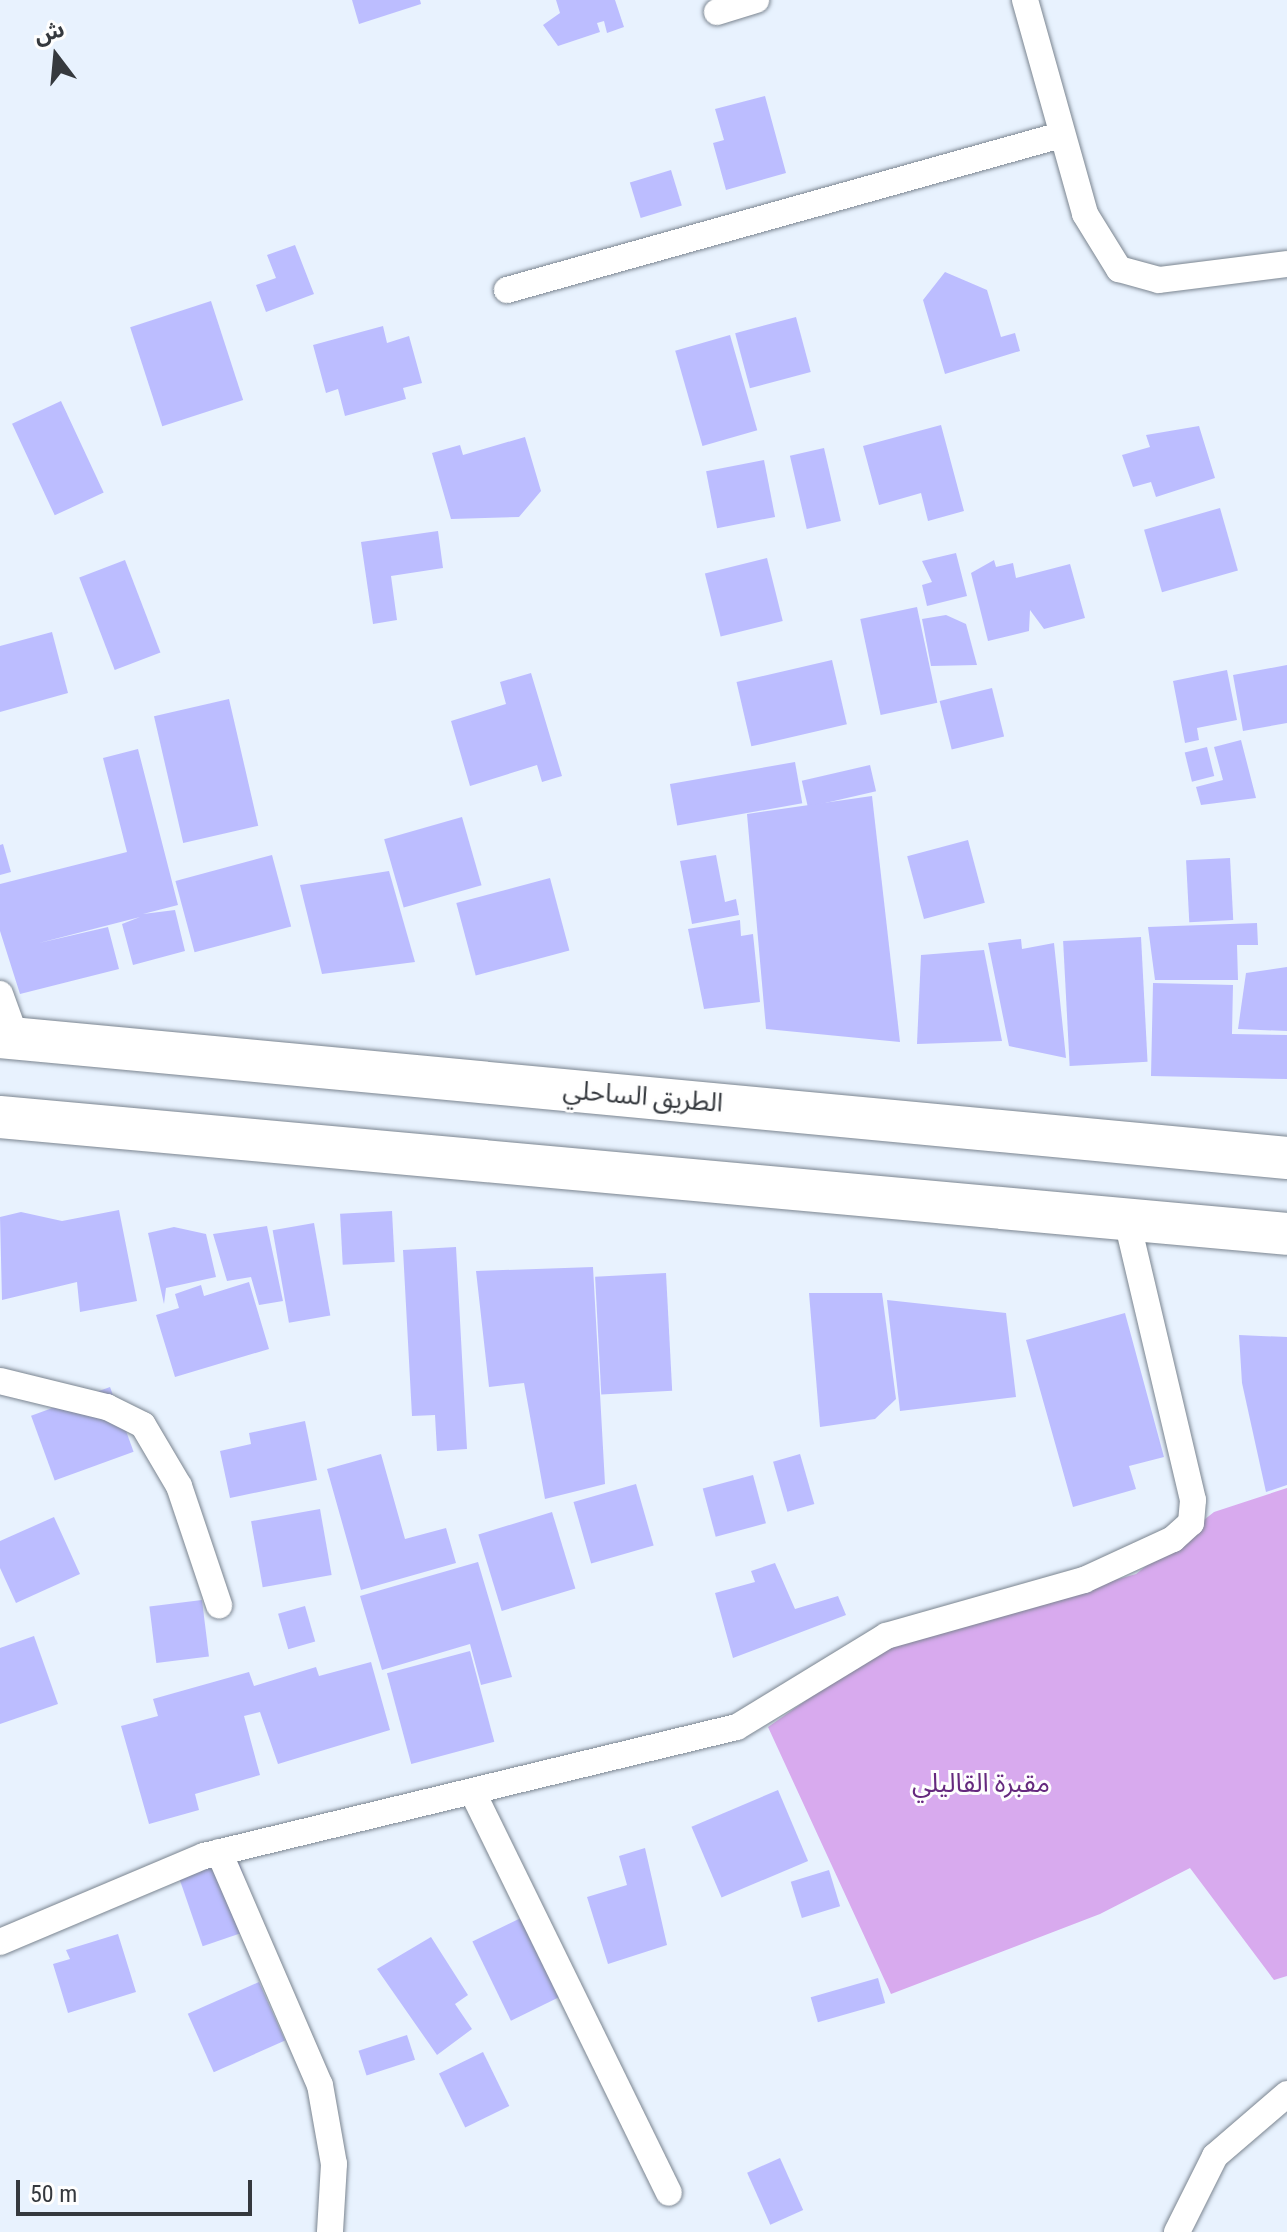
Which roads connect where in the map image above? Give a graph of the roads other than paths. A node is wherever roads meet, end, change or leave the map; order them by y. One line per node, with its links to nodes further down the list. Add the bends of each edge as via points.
1 (756, 0): 3 (street)
2 (1025, 0): 4 (street)
3 (717, 12)
4 (1061, 135): 5 (street, via 1085,214 1119,269 1159,280); 6 (street)
5 (1287, 264)
6 (507, 290)
7 (0, 994): 8 (street)
8 (8, 1037): 10 (highway, الطريق الساحلي)
9 (0, 1117): 11 (highway)
10 (1287, 1158)
11 (1127, 1221): 12 (highway); 15 (street, via 1193,1500 1185,1531 1084,1580 886,1636 737,1727)
12 (1287, 1234)
13 (0, 1381): 14 (street, via 107,1407 143,1425 179,1486)
14 (219, 1605)
15 (473, 1793): 16 (street); 19 (street)
16 (219, 1852): 17 (street); 20 (street, via 320,2085 334,2164)
17 (0, 1942)
18 (1287, 2094): 21 (street, via 1215,2156)
19 (669, 2193)
20 (330, 2232)
21 (1177, 2232)

